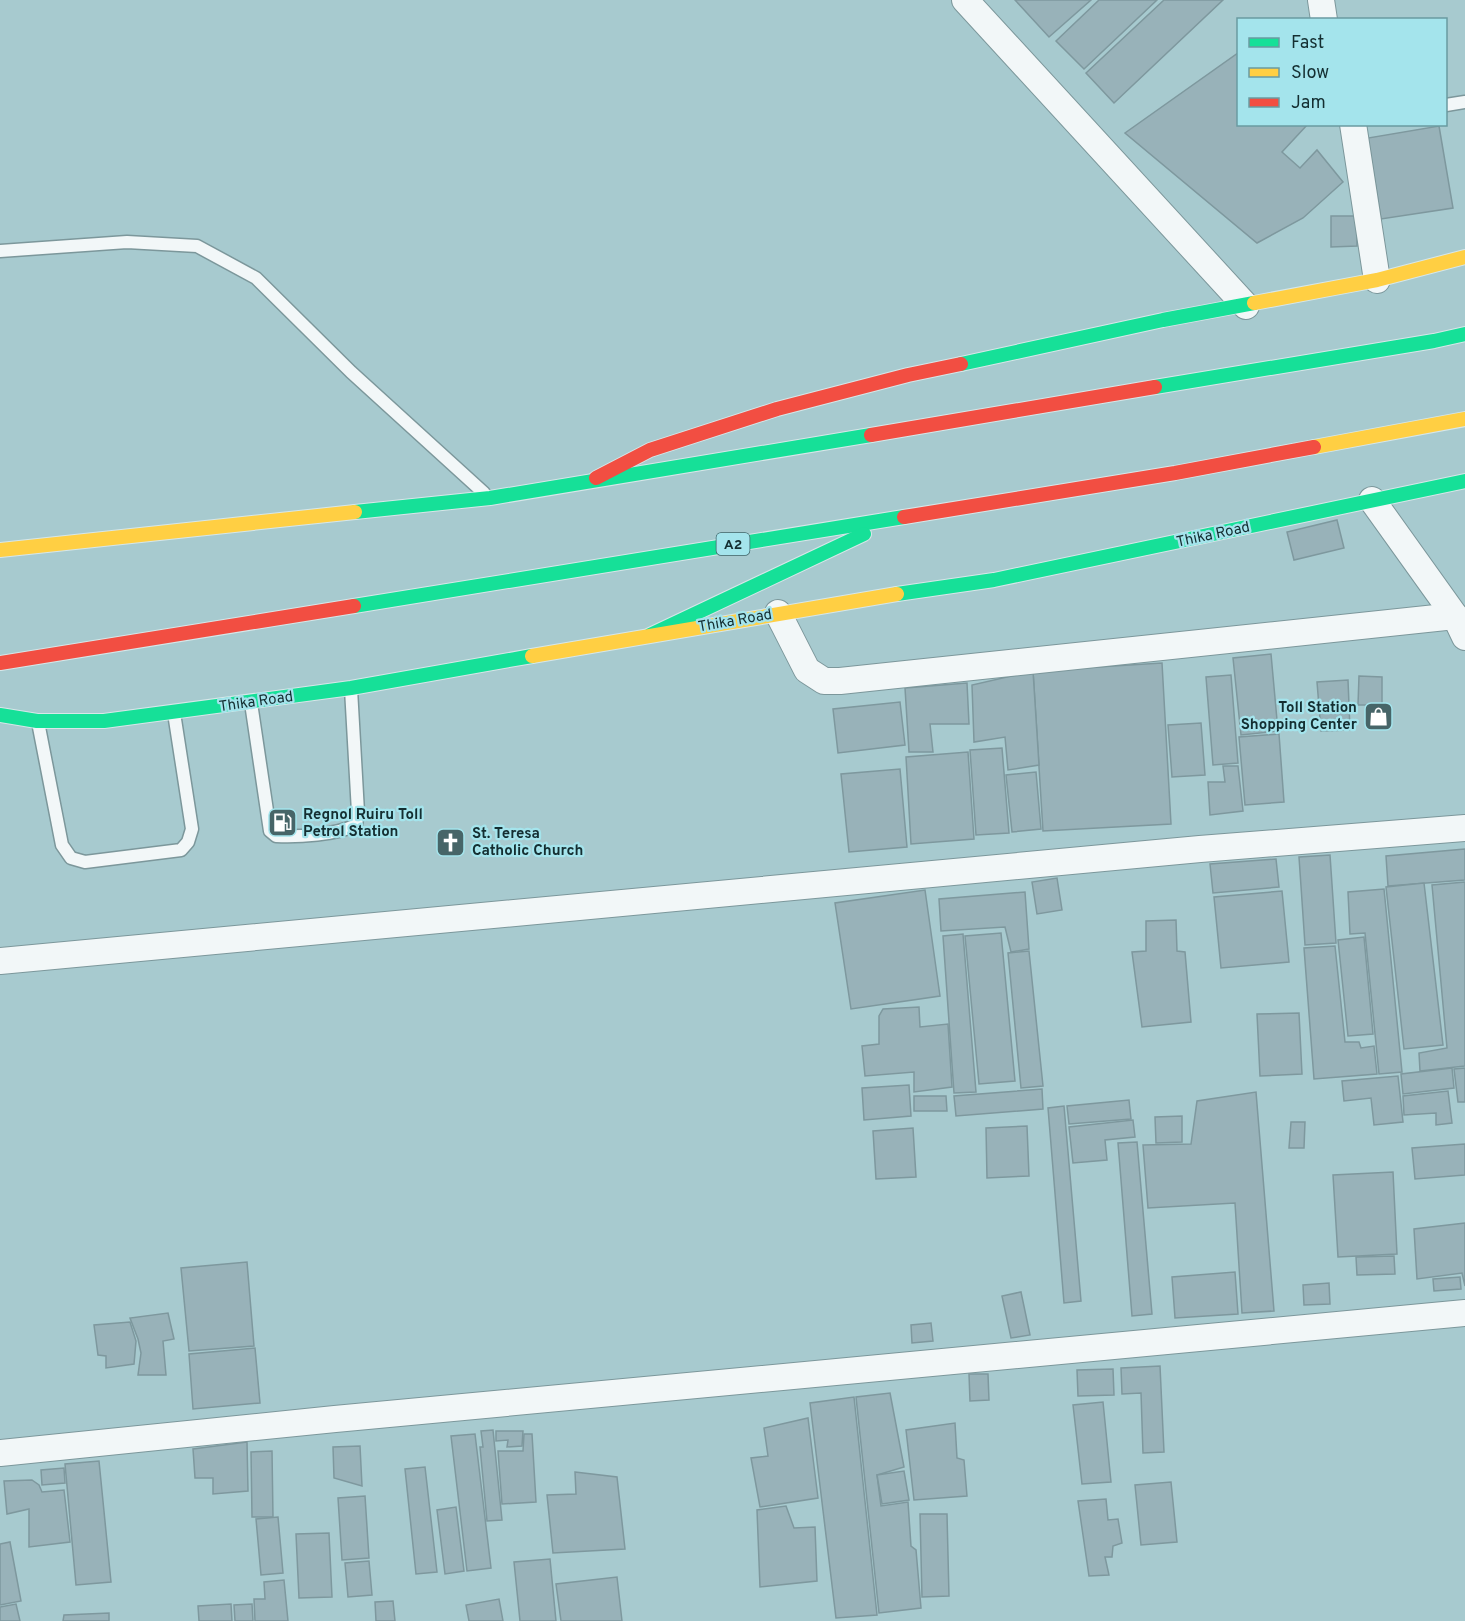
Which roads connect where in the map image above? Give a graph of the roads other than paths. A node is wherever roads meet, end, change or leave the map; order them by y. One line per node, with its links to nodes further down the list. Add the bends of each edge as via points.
1 (1322, 0): 3 (street)
2 (971, 2): 10 (street)
3 (1324, 18)
4 (1465, 102): 5 (lane)
5 (1447, 105)
6 (1353, 126): 9 (street)
7 (0, 251): 15 (lane, via 127,242 197,246 256,278 351,372)
8 (1465, 257): 9 (main road)
9 (1377, 280): 10 (main road)
10 (1246, 306): 14 (main road, via 908,375 777,409 650,450)
11 (1465, 334): 14 (main road)
12 (1465, 419): 17 (main road, A2, via 1175,473)
13 (1465, 481): 16 (main road, Thika Road)
14 (586, 483): 15 (main road)
15 (490, 498): 18 (main road)
16 (1372, 500): 19 (main road, Thika Road, via 994,579); 20 (street)
17 (898, 518): 21 (main road); 22 (main road, A2)
18 (0, 550)
19 (778, 613): 20 (street, via 807,670 824,681); 21 (main road, Thika Road)
20 (1460, 626)
21 (650, 635): 23 (main road, Thika Road)
22 (0, 663)
23 (351, 688): 24 (main road, Thika Road); 24 (lane, via 358,812 356,825 344,831 286,837 270,831)
24 (250, 702): 25 (main road, Thika Road)
25 (174, 712): 27 (main road, Thika Road, via 104,721); 27 (lane, via 192,829 188,842 181,850 85,862 71,858 62,845)
26 (0, 715): 27 (main road, Thika Road)
27 (37, 721)
28 (1465, 828): 29 (street, via 1188,850)
29 (0, 961)
30 (1465, 1313): 31 (street)
31 (0, 1453)

